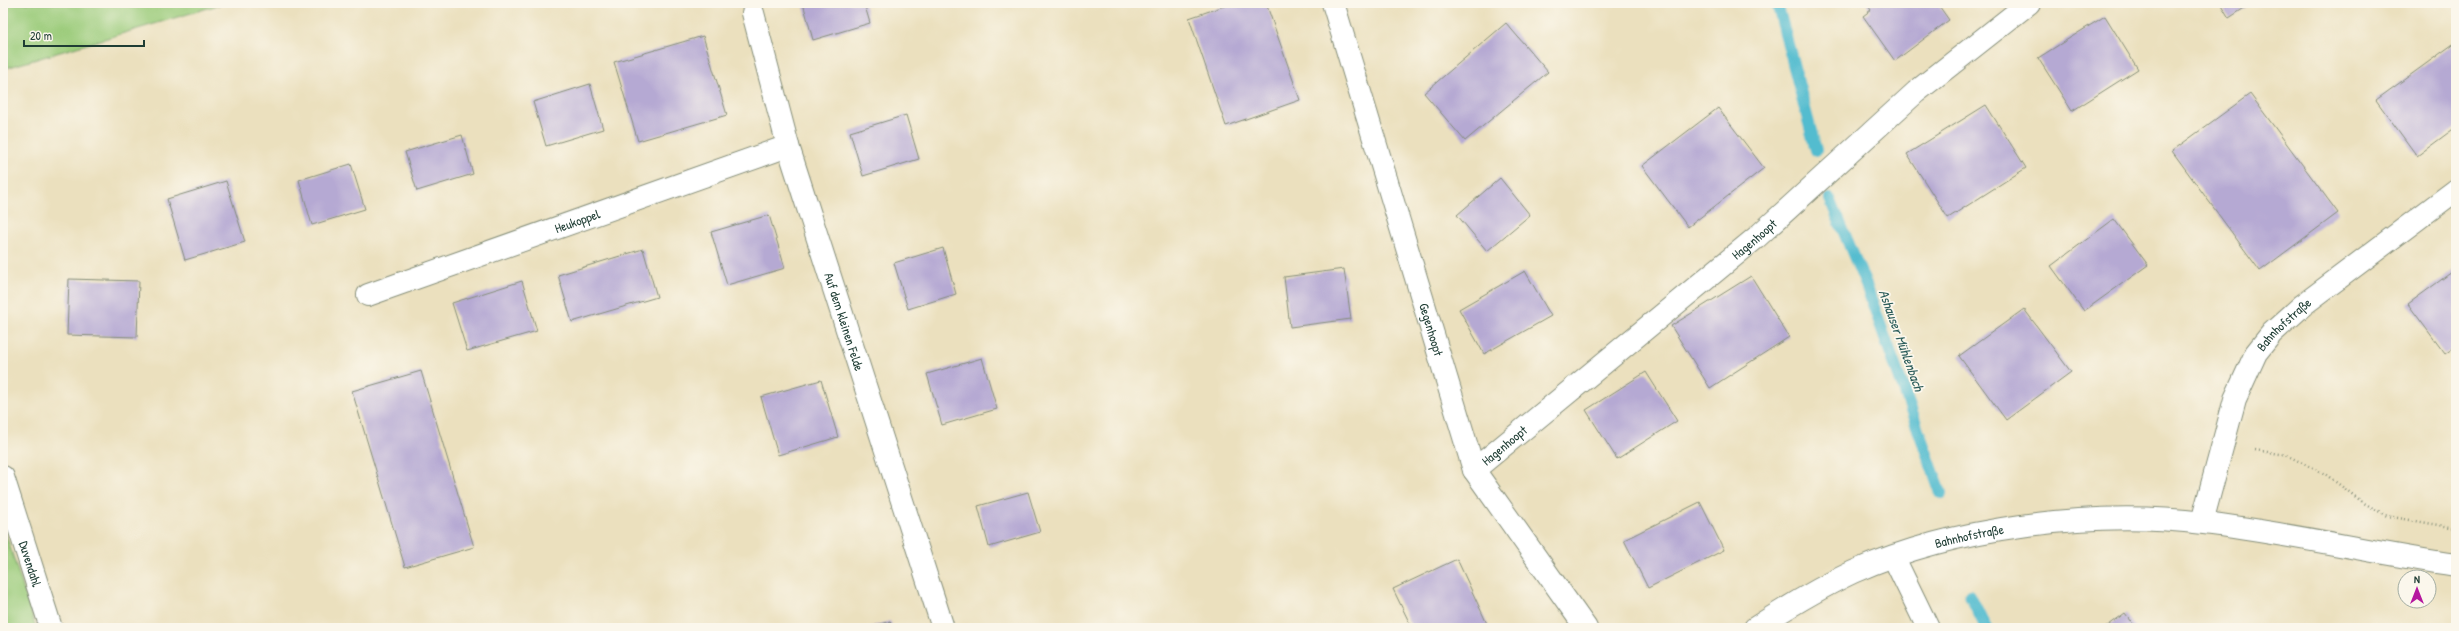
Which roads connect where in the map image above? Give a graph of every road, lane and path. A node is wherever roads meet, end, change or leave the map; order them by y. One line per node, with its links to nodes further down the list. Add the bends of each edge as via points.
1 (1333, 3): 8 (street, Gegenhoopt)
2 (2029, 3): 8 (street, Hagenhoopt, via 1916,92 1757,237)
3 (753, 13): 4 (street, Auf dem kleinen Felde)
4 (788, 146): 6 (street, Heukoppel); 15 (street, Auf dem kleinen Felde)
5 (2456, 190): 7 (street, Bahnhofstraße, via 2303,305 2272,334 2256,353 2239,387)
6 (368, 295)
7 (2222, 445): 10 (street, Bahnhofstraße); 11 (path, via 2286,455 2325,474 2364,503 2387,516)
8 (1474, 470): 16 (street, Gegenhoopt)
9 (3, 477): 14 (street, Duvendahl)
10 (2202, 522): 12 (street, Bahnhofstraße, via 2152,518 2024,525 1934,544); 13 (street, Bahnhofstraße)
11 (2456, 528)
12 (1894, 558): 17 (street, Bahnhofstraße, via 1854,572 1812,593); 18 (street)
13 (2456, 565)
14 (51, 628)
15 (943, 628)
16 (1586, 628)
17 (1754, 628)
18 (1928, 628)

